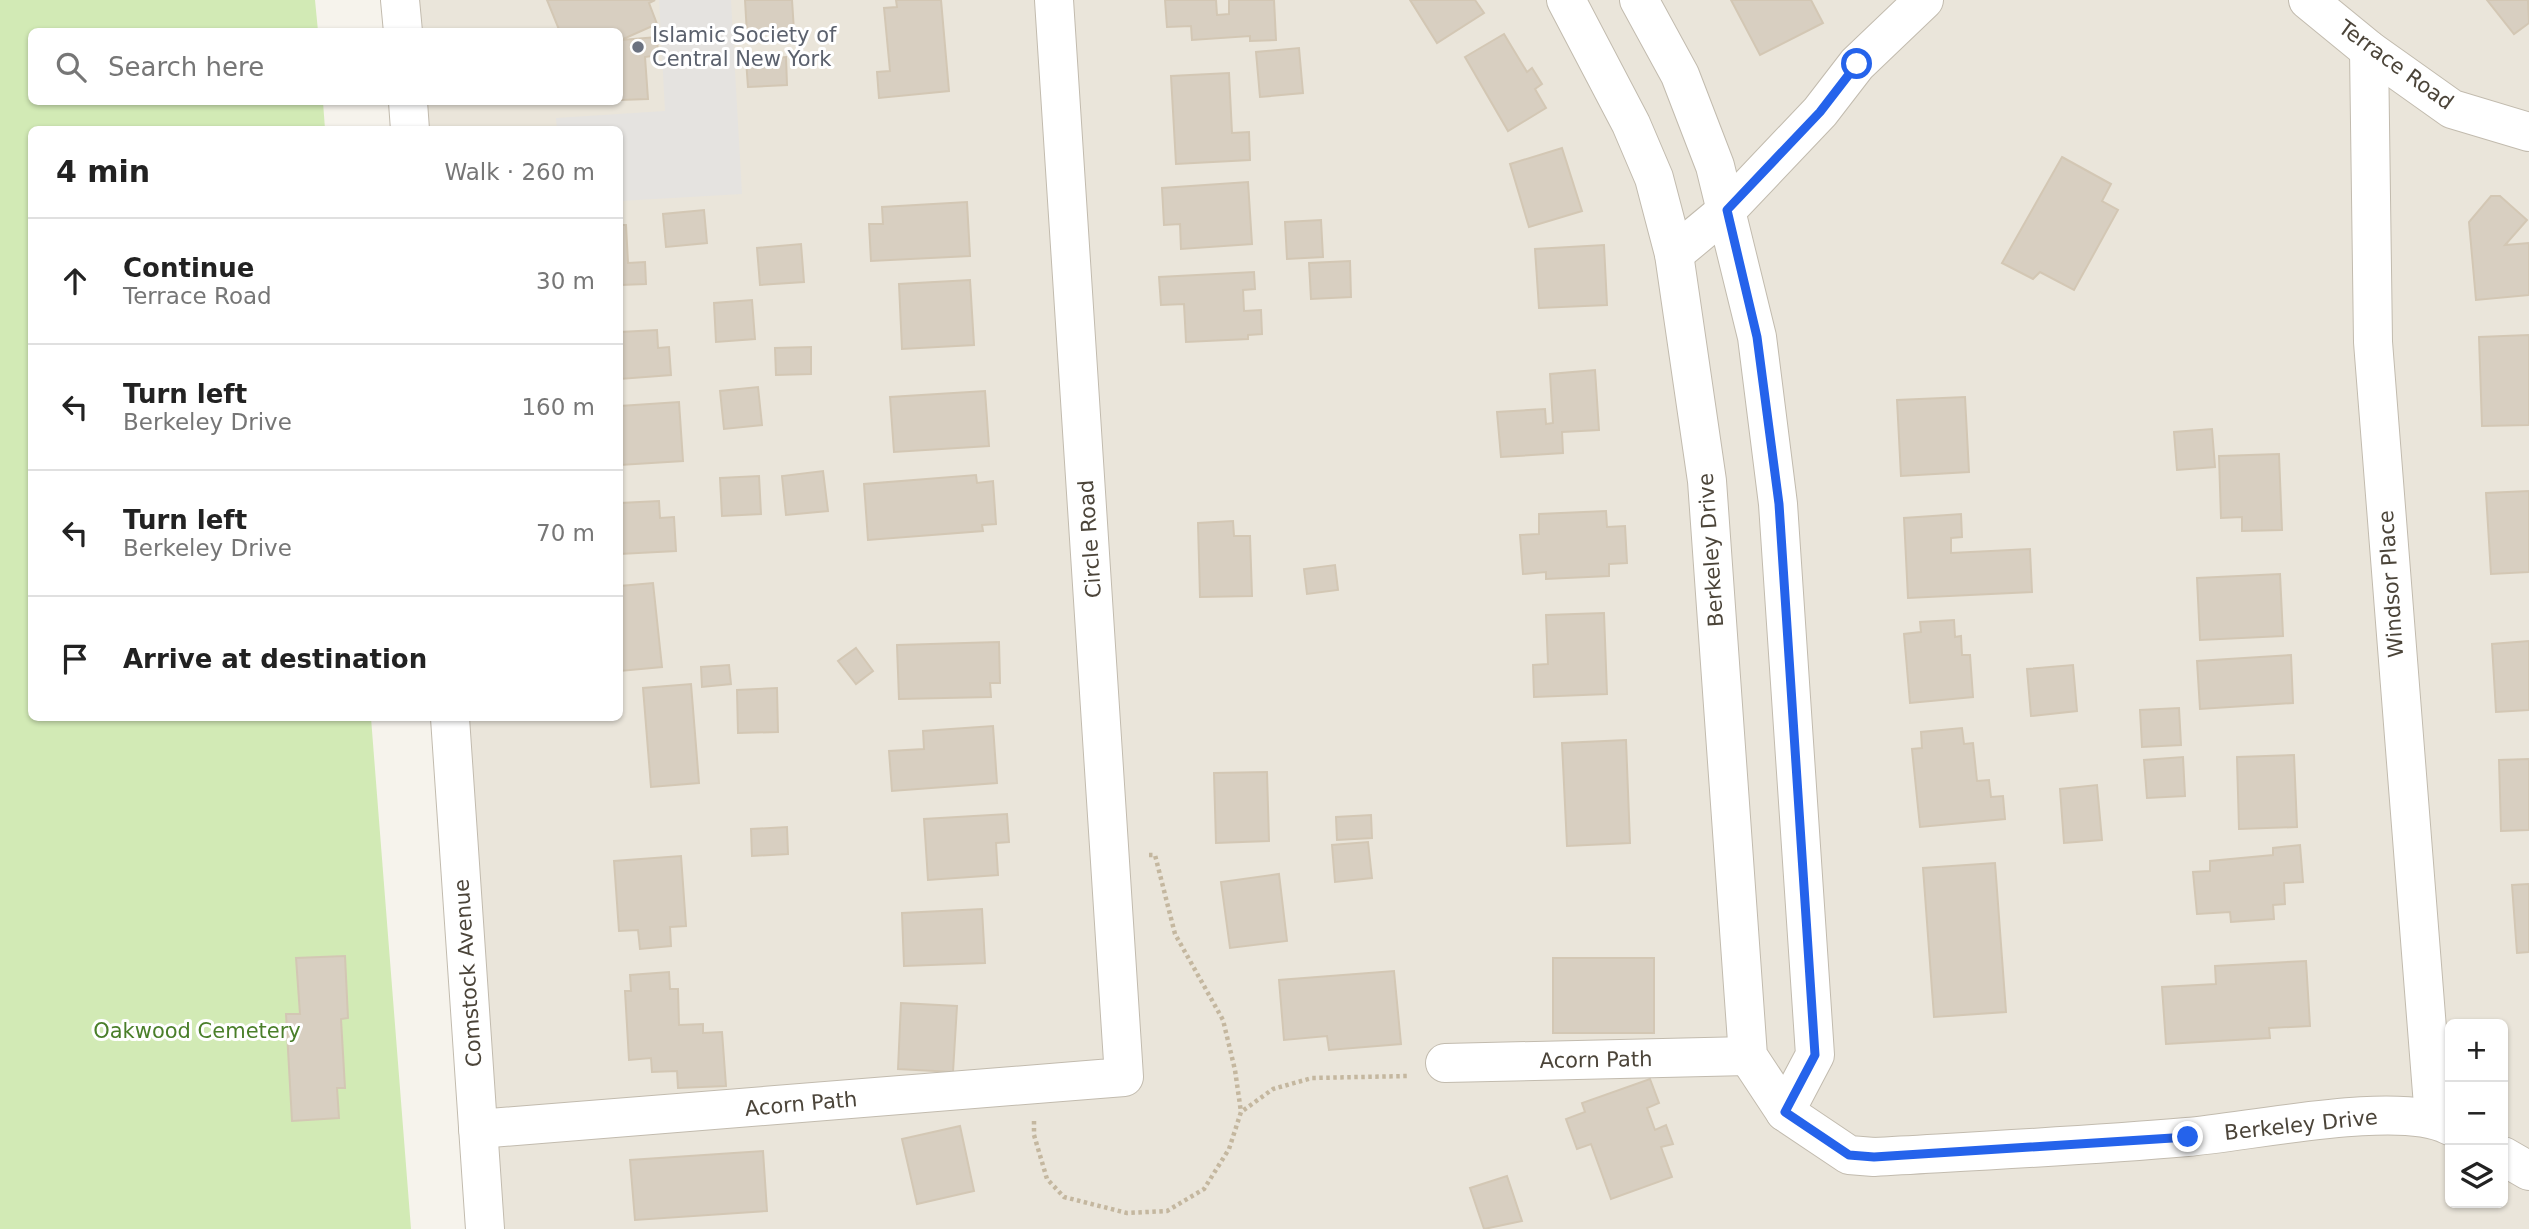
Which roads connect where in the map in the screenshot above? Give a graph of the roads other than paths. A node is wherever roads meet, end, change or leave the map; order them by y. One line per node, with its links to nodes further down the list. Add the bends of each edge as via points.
1 (400, 0): 7 (street)
2 (1055, 0): 17 (street, Circle Road)
3 (1566, 0): 13 (street, Berkeley Drive, via 1650,168)
4 (1639, 0): 12 (street, via 1680,75)
5 (1924, 0): 12 (street, via 1857,64 1820,112)
6 (2308, 0): 8 (street, Terrace Road)
7 (402, 28)
8 (2369, 50): 11 (street, Terrace Road, via 2452,109); 19 (street, Windsor Place, via 2373,342)
9 (408, 105): 10 (street)
10 (410, 126)
11 (2529, 132)
12 (1727, 210): 13 (street); 18 (street, via 1757,337 1779,504 1815,1055)
13 (1674, 254): 15 (street, Berkeley Drive, via 1707,481)
14 (450, 721): 20 (street, Comstock Avenue)
15 (1748, 1056): 16 (street, Acorn Path); 18 (street, Berkeley Drive)
16 (1444, 1063)
17 (1124, 1077): 20 (street, Acorn Path)
18 (1785, 1112): 19 (street, Berkeley Drive, via 1849,1155 1874,1157 2188,1137 2381,1115)
19 (2442, 1122)
20 (478, 1129): 23 (street, Comstock Avenue)
21 (2508, 1159): 22 (street)
22 (2529, 1171)
23 (485, 1229)

